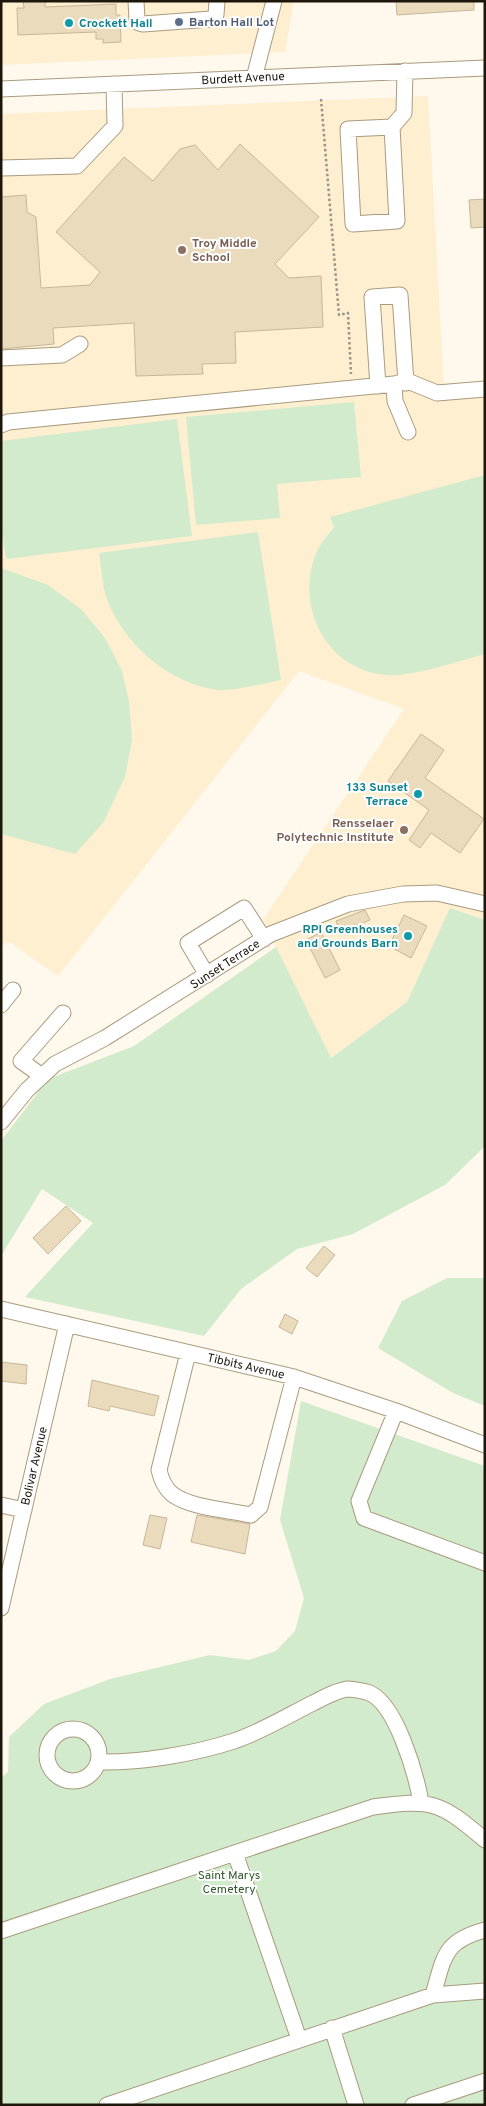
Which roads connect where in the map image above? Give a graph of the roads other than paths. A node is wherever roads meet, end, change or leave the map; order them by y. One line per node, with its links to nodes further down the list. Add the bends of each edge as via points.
1 (136, 1): 2 (street, via 137,20 143,24 210,19 216,15)
2 (217, 1)
3 (274, 1): 6 (street)
4 (485, 68): 5 (street, Burdett Avenue)
5 (406, 71): 6 (street, Burdett Avenue); 9 (street, via 404,113)
6 (254, 78): 7 (street, Burdett Avenue)
7 (114, 84): 8 (street, Burdett Avenue); 10 (street, via 115,126 77,166)
8 (1, 88)
9 (392, 127): 9 (street, via 348,129 353,224 397,221)
10 (1, 168)
11 (80, 344): 12 (street, via 62,354)
12 (1, 358)
13 (400, 383): 14 (street); 14 (street, via 400,295 372,297); 15 (street, via 410,382 437,393); 17 (street, via 395,401)
14 (378, 386): 16 (street)
15 (485, 389)
16 (1, 425)
17 (408, 432)
18 (485, 904): 19 (street, Sunset Terrace, via 437,893 403,894 348,904)
19 (264, 939): 20 (street, Sunset Terrace); 20 (street, via 244,908 188,943)
20 (207, 975): 24 (street, Sunset Terrace, via 106,1038 55,1064)
21 (13, 990): 22 (street)
22 (1, 1005)
23 (63, 1013): 24 (street, via 21,1061)
24 (42, 1076): 25 (street, Sunset Terrace)
25 (1, 1122)
26 (1, 1309): 27 (street, Tibbits Avenue)
27 (67, 1324): 28 (street, Tibbits Avenue); 33 (street, Bolivar Avenue)
28 (188, 1354): 29 (street, Tibbits Avenue); 29 (street, via 159,1470 170,1493 184,1501 252,1515 260,1507)
29 (294, 1377): 30 (street, Tibbits Avenue)
30 (396, 1411): 31 (street, Tibbits Avenue); 34 (street, via 358,1501 364,1518)
31 (485, 1444)
32 (1, 1505): 33 (street)
33 (24, 1510): 35 (street, Bolivar Avenue)
34 (485, 1563)
35 (1, 1608)
36 (98, 1762): 37 (street, via 122,1763 208,1749 236,1740 348,1689 369,1693 384,1705 408,1749)
37 (421, 1802): 38 (street, via 439,1806); 39 (street, via 373,1807)
38 (485, 1840)
39 (235, 1853): 41 (street); 45 (street)
40 (485, 1930): 43 (street, via 460,1938 446,1954)
41 (1, 1931)
42 (485, 1991): 43 (street)
43 (433, 1995): 44 (street)
44 (332, 2028): 45 (street); 48 (street)
45 (299, 2040): 47 (street)
46 (485, 2081): 49 (street)
47 (107, 2105)
48 (356, 2105)
49 (413, 2105)

